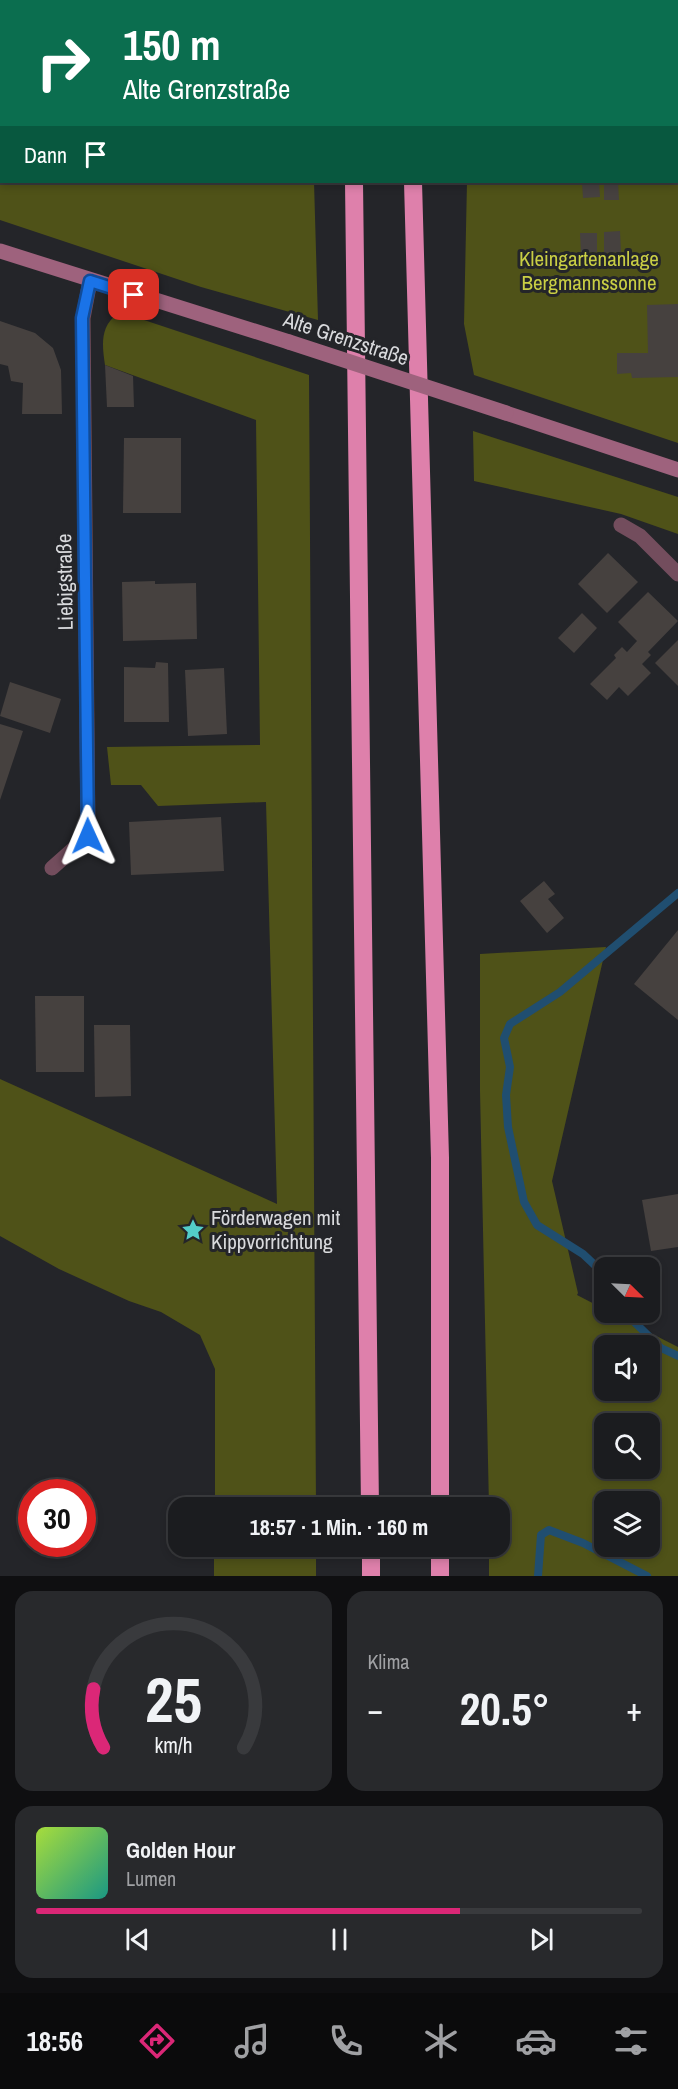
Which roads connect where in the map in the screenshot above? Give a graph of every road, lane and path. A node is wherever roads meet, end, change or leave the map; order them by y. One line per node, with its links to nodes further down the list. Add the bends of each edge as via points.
1 (354, 183): 9 (highway)
2 (413, 183): 10 (highway, via 440,1158)
3 (0, 251): 4 (street, Alte Grenzstraße)
4 (90, 281): 5 (street, Alte Grenzstraße, bridge); 8 (street, Liebigstraße, via 82,318 88,836)
5 (678, 470)
6 (621, 525): 7 (street, via 640,536)
7 (678, 574)
8 (52, 868)
9 (370, 1497)
10 (440, 1497)
11 (371, 1557): 13 (highway)
12 (440, 1557): 14 (highway)
13 (371, 1576)
14 (440, 1576)

